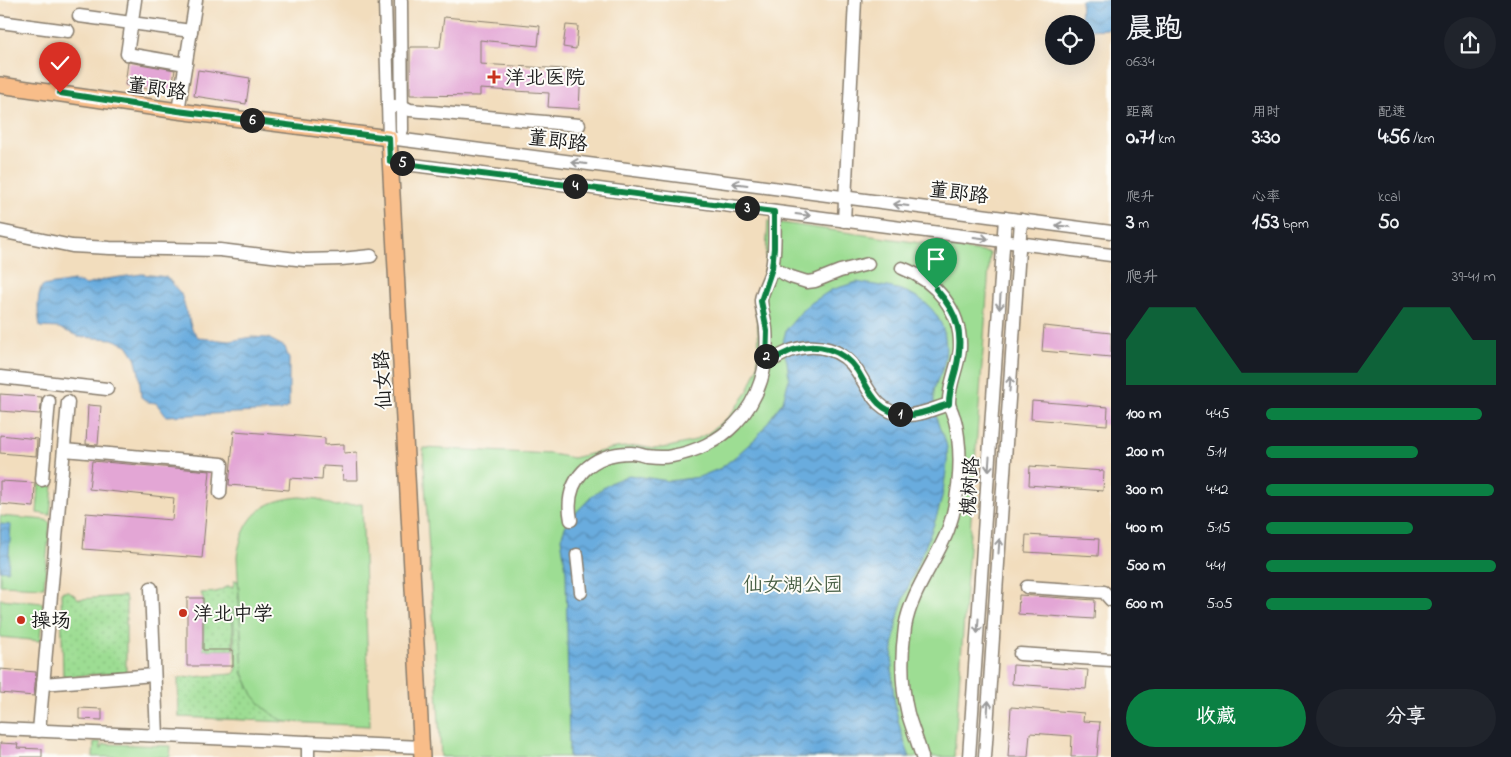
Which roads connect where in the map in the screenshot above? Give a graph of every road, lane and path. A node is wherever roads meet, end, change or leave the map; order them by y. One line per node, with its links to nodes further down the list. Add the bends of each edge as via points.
1 (135, 0): 8 (street)
2 (196, 0): 9 (street)
3 (385, 0): 13 (street, 仙女路)
4 (401, 0): 14 (street)
5 (855, 0): 19 (street)
6 (79, 16): 8 (street)
7 (0, 22): 10 (street)
8 (132, 23): 9 (street); 11 (street, via 127,54)
9 (191, 30): 11 (street)
10 (68, 31)
11 (186, 64): 15 (street)
12 (0, 84): 15 (main road, 董郎路)
13 (388, 106): 14 (street); 17 (street, 仙女路)
14 (402, 106): 16 (street, via 410,110); 17 (street)
15 (178, 111): 17 (main road, 董郎路)
16 (578, 125)
17 (396, 134): 18 (main road, 仙女路); 19 (street, 董郎路, one-way to 17)
18 (390, 162): 20 (street); 57 (main road, 仙女路)
19 (845, 198): 21 (street, 董郎路, one-way to 19); 22 (street)
20 (774, 212): 22 (street, one-way to 22); 31 (street)
21 (1005, 218): 23 (street, 董郎路); 26 (street, 槐树路)
22 (844, 220): 26 (street, one-way to 26)
23 (1021, 220): 25 (street, 董郎路, one-way to 23); 27 (street, 槐树路)
24 (0, 231): 29 (street, via 81,246 220,250 305,260)
25 (1111, 232)
26 (1004, 241): 27 (street); 60 (street, 槐树路, one-way to 60)
27 (1019, 243): 28 (street); 61 (street, 槐树路, one-way to 27)
28 (1111, 255)
29 (371, 256)
30 (868, 264): 31 (street, via 807,282)
31 (772, 268): 33 (street, via 761,301 767,331)
32 (902, 268): 38 (street, via 936,289 955,315 960,349)
33 (766, 363): 38 (street, via 792,350 824,347 834,350 851,363 871,396 886,409 906,415 920,414); 43 (street, via 759,387 749,405 736,424 722,436 698,449 670,456 623,453 600,459 588,466 572,486)
34 (0, 377): 35 (street)
35 (107, 389)
36 (49, 401): 40 (street)
37 (68, 402): 39 (street)
38 (944, 405): 59 (street, via 958,436 955,504 948,530 914,598 903,647 904,692)
39 (63, 454): 40 (street); 42 (street, via 222,464); 52 (street)
40 (44, 456): 41 (street)
41 (42, 480)
42 (220, 493)
43 (570, 518)
44 (577, 555): 47 (street)
45 (1027, 587): 48 (street, via 1104,592)
46 (151, 588): 51 (street)
47 (581, 592)
48 (1111, 600)
49 (1020, 654): 50 (street)
50 (1111, 660)
51 (154, 675): 52 (street); 55 (street)
52 (43, 684): 54 (street)
53 (0, 729): 54 (street)
54 (39, 731): 55 (street)
55 (157, 736): 56 (street)
56 (308, 742): 57 (street); 58 (street)
57 (422, 752)
58 (308, 757)
59 (922, 757)
60 (969, 757)
61 (985, 757)

